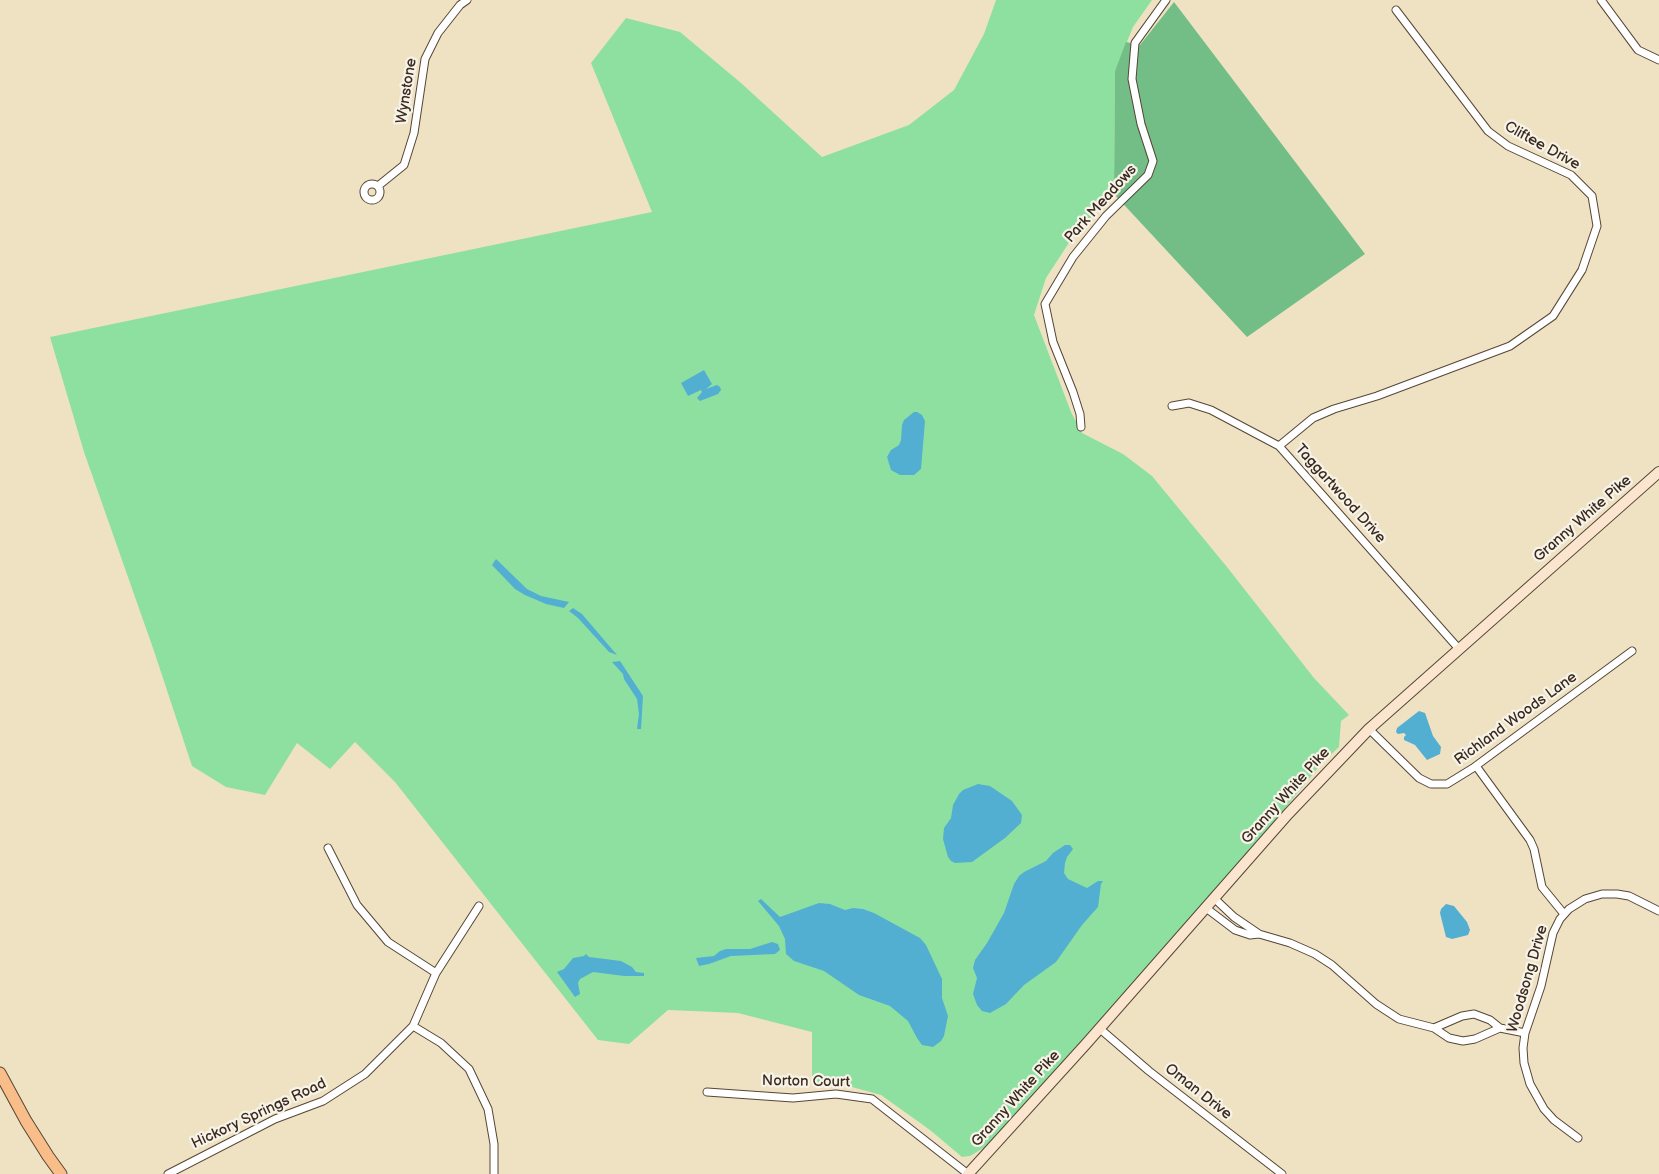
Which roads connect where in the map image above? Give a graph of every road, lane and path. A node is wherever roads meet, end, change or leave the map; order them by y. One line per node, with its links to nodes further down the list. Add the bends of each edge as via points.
1 (467, 0): 6 (street, Wynstone, via 438,33 424,58 414,133 404,165)
2 (1166, 0): 8 (street, Park Meadows, via 1135,42 1132,79 1153,161 1148,175 1106,216 1073,257 1045,304 1053,342 1080,414)
3 (1601, 0): 5 (street, via 1638,50)
4 (1396, 10): 9 (street, Cliftee Drive, via 1488,131 1508,146 1571,175 1592,196 1597,226 1582,270 1553,316 1539,326 1510,346 1313,418)
5 (1659, 60)
6 (378, 186)
7 (1172, 406): 9 (street, Taggartwood Drive, via 1189,403 1211,410)
8 (1081, 428)
9 (1279, 446): 11 (street, Taggartwood Drive)
10 (1659, 472): 11 (main road, Granny White Pike)
11 (1459, 649): 13 (main road, Granny White Pike)
12 (1632, 651): 14 (street, Richland Woods Lane)
13 (1369, 728): 14 (street, Richland Woods Lane, via 1428,783 1447,784); 16 (main road, Granny White Pike)
14 (1476, 766): 20 (street, via 1530,840 1542,887)
15 (328, 848): 22 (street, via 357,905 388,942)
16 (1214, 898): 18 (main road, Granny White Pike); 21 (street)
17 (479, 906): 22 (street, Hickory Springs Road)
18 (1206, 908): 21 (street, via 1235,930); 24 (main road, Granny White Pike)
19 (1659, 911): 20 (street, Woodsong Drive, via 1629,896 1608,893 1586,899)
20 (1564, 914): 27 (street, Woodsong Drive, via 1551,939 1541,986)
21 (1259, 934): 25 (street, via 1309,950 1332,965 1382,1009 1399,1019)
22 (436, 973): 23 (street, Hickory Springs Road)
23 (412, 1026): 32 (street, Hickory Springs Road, via 365,1074 323,1101 275,1120); 33 (street, via 441,1043 469,1069 488,1109 494,1144)
24 (1099, 1028): 34 (main road, Granny White Pike); 35 (street, Oman Drive)
25 (1434, 1028): 26 (street, via 1449,1038 1462,1041); 26 (street, via 1474,1014)
26 (1500, 1028): 27 (street)
27 (1525, 1033): 30 (street, Woodsong Drive, via 1524,1063 1533,1092 1549,1115)
28 (0, 1074): 31 (main road, via 26,1122)
29 (707, 1092): 34 (street, Norton Court, via 793,1098 836,1094 872,1100)
30 (1578, 1138)
31 (61, 1174)
32 (168, 1174)
33 (494, 1174)
34 (968, 1174)
35 (1282, 1174)

